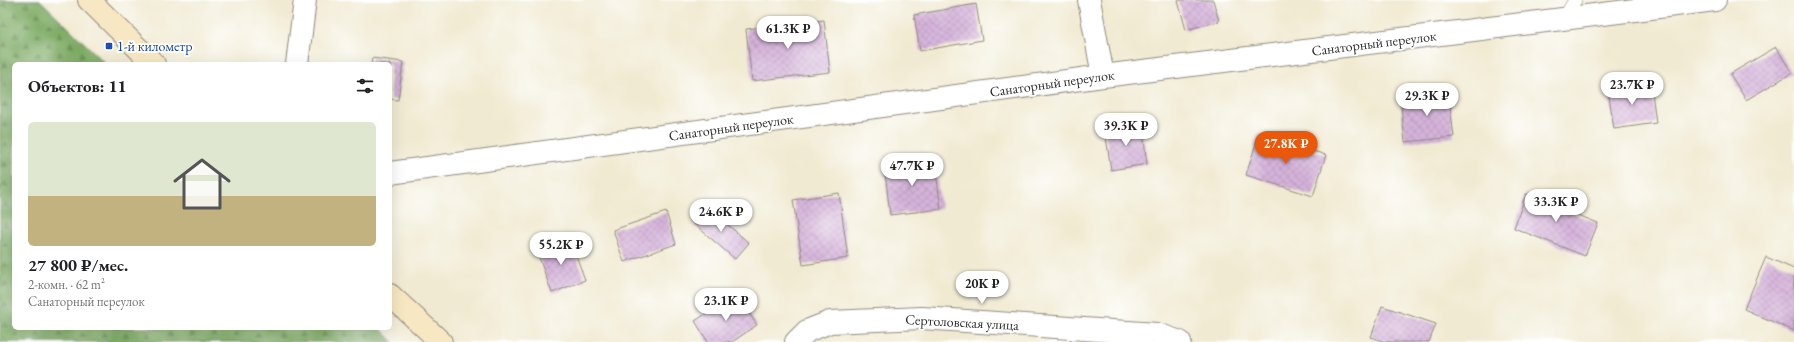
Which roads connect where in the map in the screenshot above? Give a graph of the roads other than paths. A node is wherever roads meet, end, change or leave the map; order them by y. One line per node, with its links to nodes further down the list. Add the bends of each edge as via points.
1 (89, 0): 7 (main road)
2 (305, 0): 8 (street)
3 (1089, 0): 9 (street)
4 (1575, 0): 6 (lane)
5 (1715, 0): 6 (street, Санаторный переулок)
6 (1564, 19): 9 (street, Санаторный переулок)
7 (152, 62)
8 (297, 62)
9 (1103, 76): 10 (street, Санаторный переулок)
10 (392, 173)
11 (392, 297): 12 (main road)
12 (441, 342)
13 (796, 342): 14 (street, Сертоловская улица, via 807,331 830,322 922,318 1157,334)
14 (1180, 342)

